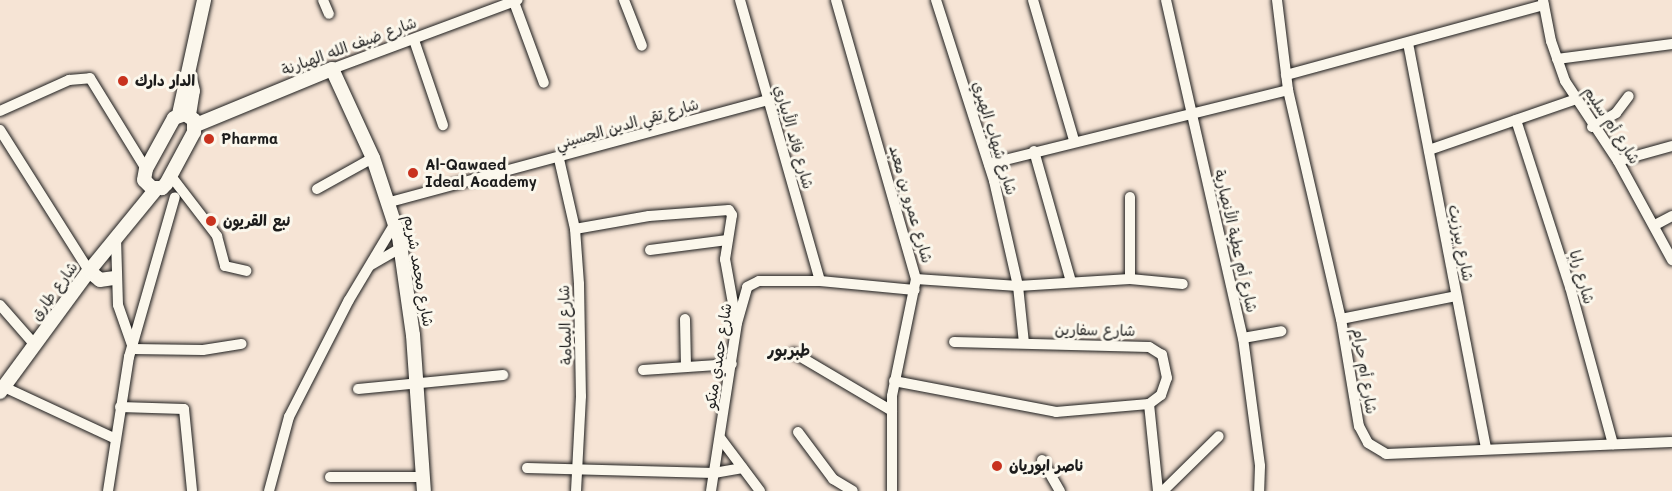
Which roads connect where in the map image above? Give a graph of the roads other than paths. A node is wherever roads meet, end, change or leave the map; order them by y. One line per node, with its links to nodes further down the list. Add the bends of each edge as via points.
1 (204, 0): 27 (street, شارع طارق, via 189,75 193,91)
2 (323, 0): 12 (street)
3 (624, 0): 16 (street)
4 (740, 0): 24 (street, شارع فائد الأبياري)
5 (836, 0): 63 (street, شارع عمرو بن معبد)
6 (936, 0): 39 (street, شارع شهاب الهبري)
7 (1033, 0): 32 (street)
8 (1166, 0): 26 (street, شارع أم عطية الأنصارية)
9 (1277, 0): 19 (street, شارع أم حرام)
10 (516, 1): 13 (street, شارع ضيف الله الهبارنة); 20 (street)
11 (1543, 2): 14 (street); 17 (street, شارع أم سليم)
12 (329, 14)
13 (414, 40): 18 (street, شارع ضيف الله الهبارنة); 29 (street)
14 (1408, 43): 19 (street); 34 (street, شارع بيرزيت)
15 (1672, 44): 17 (street)
16 (642, 46)
17 (1557, 59): 23 (street, شارع أم سليم)
18 (332, 69): 27 (street, شارع ضيف الله الهبارنة, via 225,111); 36 (street, شارع محمد شريم)
19 (1286, 75): 21 (street, شارع أم حرام)
20 (544, 83)
21 (1288, 90): 26 (street); 69 (street, شارع أم حرام)
22 (1629, 96): 30 (street, via 1616,113)
23 (1576, 99): 28 (street); 30 (street, شارع أم سليم)
24 (768, 100): 37 (street, شارع تقي الدين الحسيني); 61 (street, شارع فائد الأبياري)
25 (0, 107): 41 (street, via 69,80 90,78)
26 (1191, 111): 32 (street); 72 (street, شارع أم عطية الأنصارية)
27 (189, 118): 40 (street, شارع طارق); 41 (street, شارع طارق)
28 (1516, 120): 34 (street); 95 (street, شارع رابا, via 1570,287)
29 (443, 125)
30 (1592, 127): 38 (street, شارع أم سليم)
31 (0, 130): 57 (street)
32 (1074, 140): 35 (street)
33 (1672, 146): 38 (street)
34 (1429, 150): 66 (street, شارع بيرزيت)
35 (1034, 151): 39 (street); 62 (street)
36 (373, 158): 42 (street); 46 (street, شارع محمد شريم)
37 (559, 159): 46 (street, شارع تقي الدين الحسيني); 50 (street, شارع اليمامة)
38 (1618, 161): 49 (street, شارع أم سليم)
39 (989, 164): 65 (street, شارع شهاب الهبري)
40 (171, 176): 41 (street, شارع طارق); 45 (street)
41 (153, 183): 43 (street); 51 (street, شارع طارق)
42 (316, 189)
43 (175, 197): 45 (street); 77 (street)
44 (1130, 197): 60 (street)
45 (187, 199): 58 (street, via 217,236 225,266)
46 (390, 202): 48 (street, شارع محمد شريم)
47 (1672, 216): 49 (street)
48 (395, 223): 53 (street, شارع محمد شريم); 56 (street)
49 (1655, 225): 55 (street, شارع أم سليم)
50 (575, 229): 52 (street, via 724,208 731,212); 99 (street, شارع اليمامة, via 581,340)
51 (116, 238): 57 (street, شارع طارق); 59 (street)
52 (727, 240): 54 (street); 70 (street, via 726,276)
53 (401, 248): 56 (street); 84 (street, شارع محمد شريم)
54 (650, 250)
55 (1672, 260)
56 (371, 265): 106 (street, via 289,417)
57 (89, 271): 59 (street, via 100,280); 76 (street, شارع طارق)
58 (246, 271)
59 (115, 278): 77 (street, via 122,323)
60 (1130, 279): 62 (street, شارع حمدي منكو); 64 (street, شارع حمدي منكو)
61 (819, 281): 63 (street, شارع حمدي منكو); 70 (street, شارع حمدي منكو, via 759,281 744,291)
62 (1071, 282): 65 (street, شارع حمدي منكو)
63 (916, 284): 65 (street, شارع حمدي منكو); 83 (street, شارع عمرو بن معبد)
64 (1183, 284)
65 (1018, 286): 74 (street)
66 (1456, 296): 69 (street); 96 (street, شارع بيرزيت)
67 (0, 305): 76 (street)
68 (685, 319): 80 (street)
69 (1341, 319): 96 (street, شارع أم حرام, via 1359,426 1374,448 1386,454)
70 (737, 323): 79 (street, شارع حمدي منكو)
71 (1281, 331): 72 (street)
72 (1243, 338): 115 (street, شارع أم عطية الأنصارية, via 1260,466)
73 (954, 342): 74 (street, شارع سفارين)
74 (1023, 343): 87 (street, شارع سفارين, via 1155,349 1164,359 1167,378 1161,395)
75 (242, 344): 77 (street, via 203,350)
76 (35, 345): 86 (street, شارع طارق)
77 (132, 347): 88 (street)
78 (794, 353): 89 (street)
79 (732, 364): 80 (street); 93 (street, شارع حمدي منكو)
80 (686, 367): 81 (street)
81 (643, 370)
82 (503, 375): 84 (street)
83 (894, 381): 87 (street, via 1056,412); 89 (street, شارع عمرو بن معبد)
84 (417, 384): 85 (street); 103 (street, شارع محمد شريم)
85 (358, 389)
86 (2, 390): 92 (street)
87 (1149, 404): 113 (street)
88 (120, 407): 92 (street); 105 (street, via 184,409)
89 (892, 411): 111 (street, شارع عمرو بن معبد)
90 (798, 432): 110 (street, via 833,479)
91 (1218, 436): 114 (street)
92 (114, 438): 104 (street)
93 (721, 439): 100 (street); 101 (street, شارع حمدي منكو)
94 (1672, 442): 95 (street, شارع أم حرام)
95 (1613, 444): 96 (street, شارع أم حرام)
96 (1486, 449)
97 (1042, 460): 112 (street)
98 (527, 468): 99 (street)
99 (578, 468): 101 (street); 107 (street, شارع اليمامة)
100 (744, 468): 101 (street); 109 (street)
101 (714, 473): 108 (street, شارع حمدي منكو)
102 (330, 477): 103 (street)
103 (423, 484)
104 (104, 489)
105 (192, 491)
106 (269, 491)
107 (576, 491)
108 (711, 491)
109 (760, 491)
110 (853, 491)
111 (892, 491)
112 (1060, 491)
113 (1158, 491)
114 (1162, 491)
115 (1259, 491)

